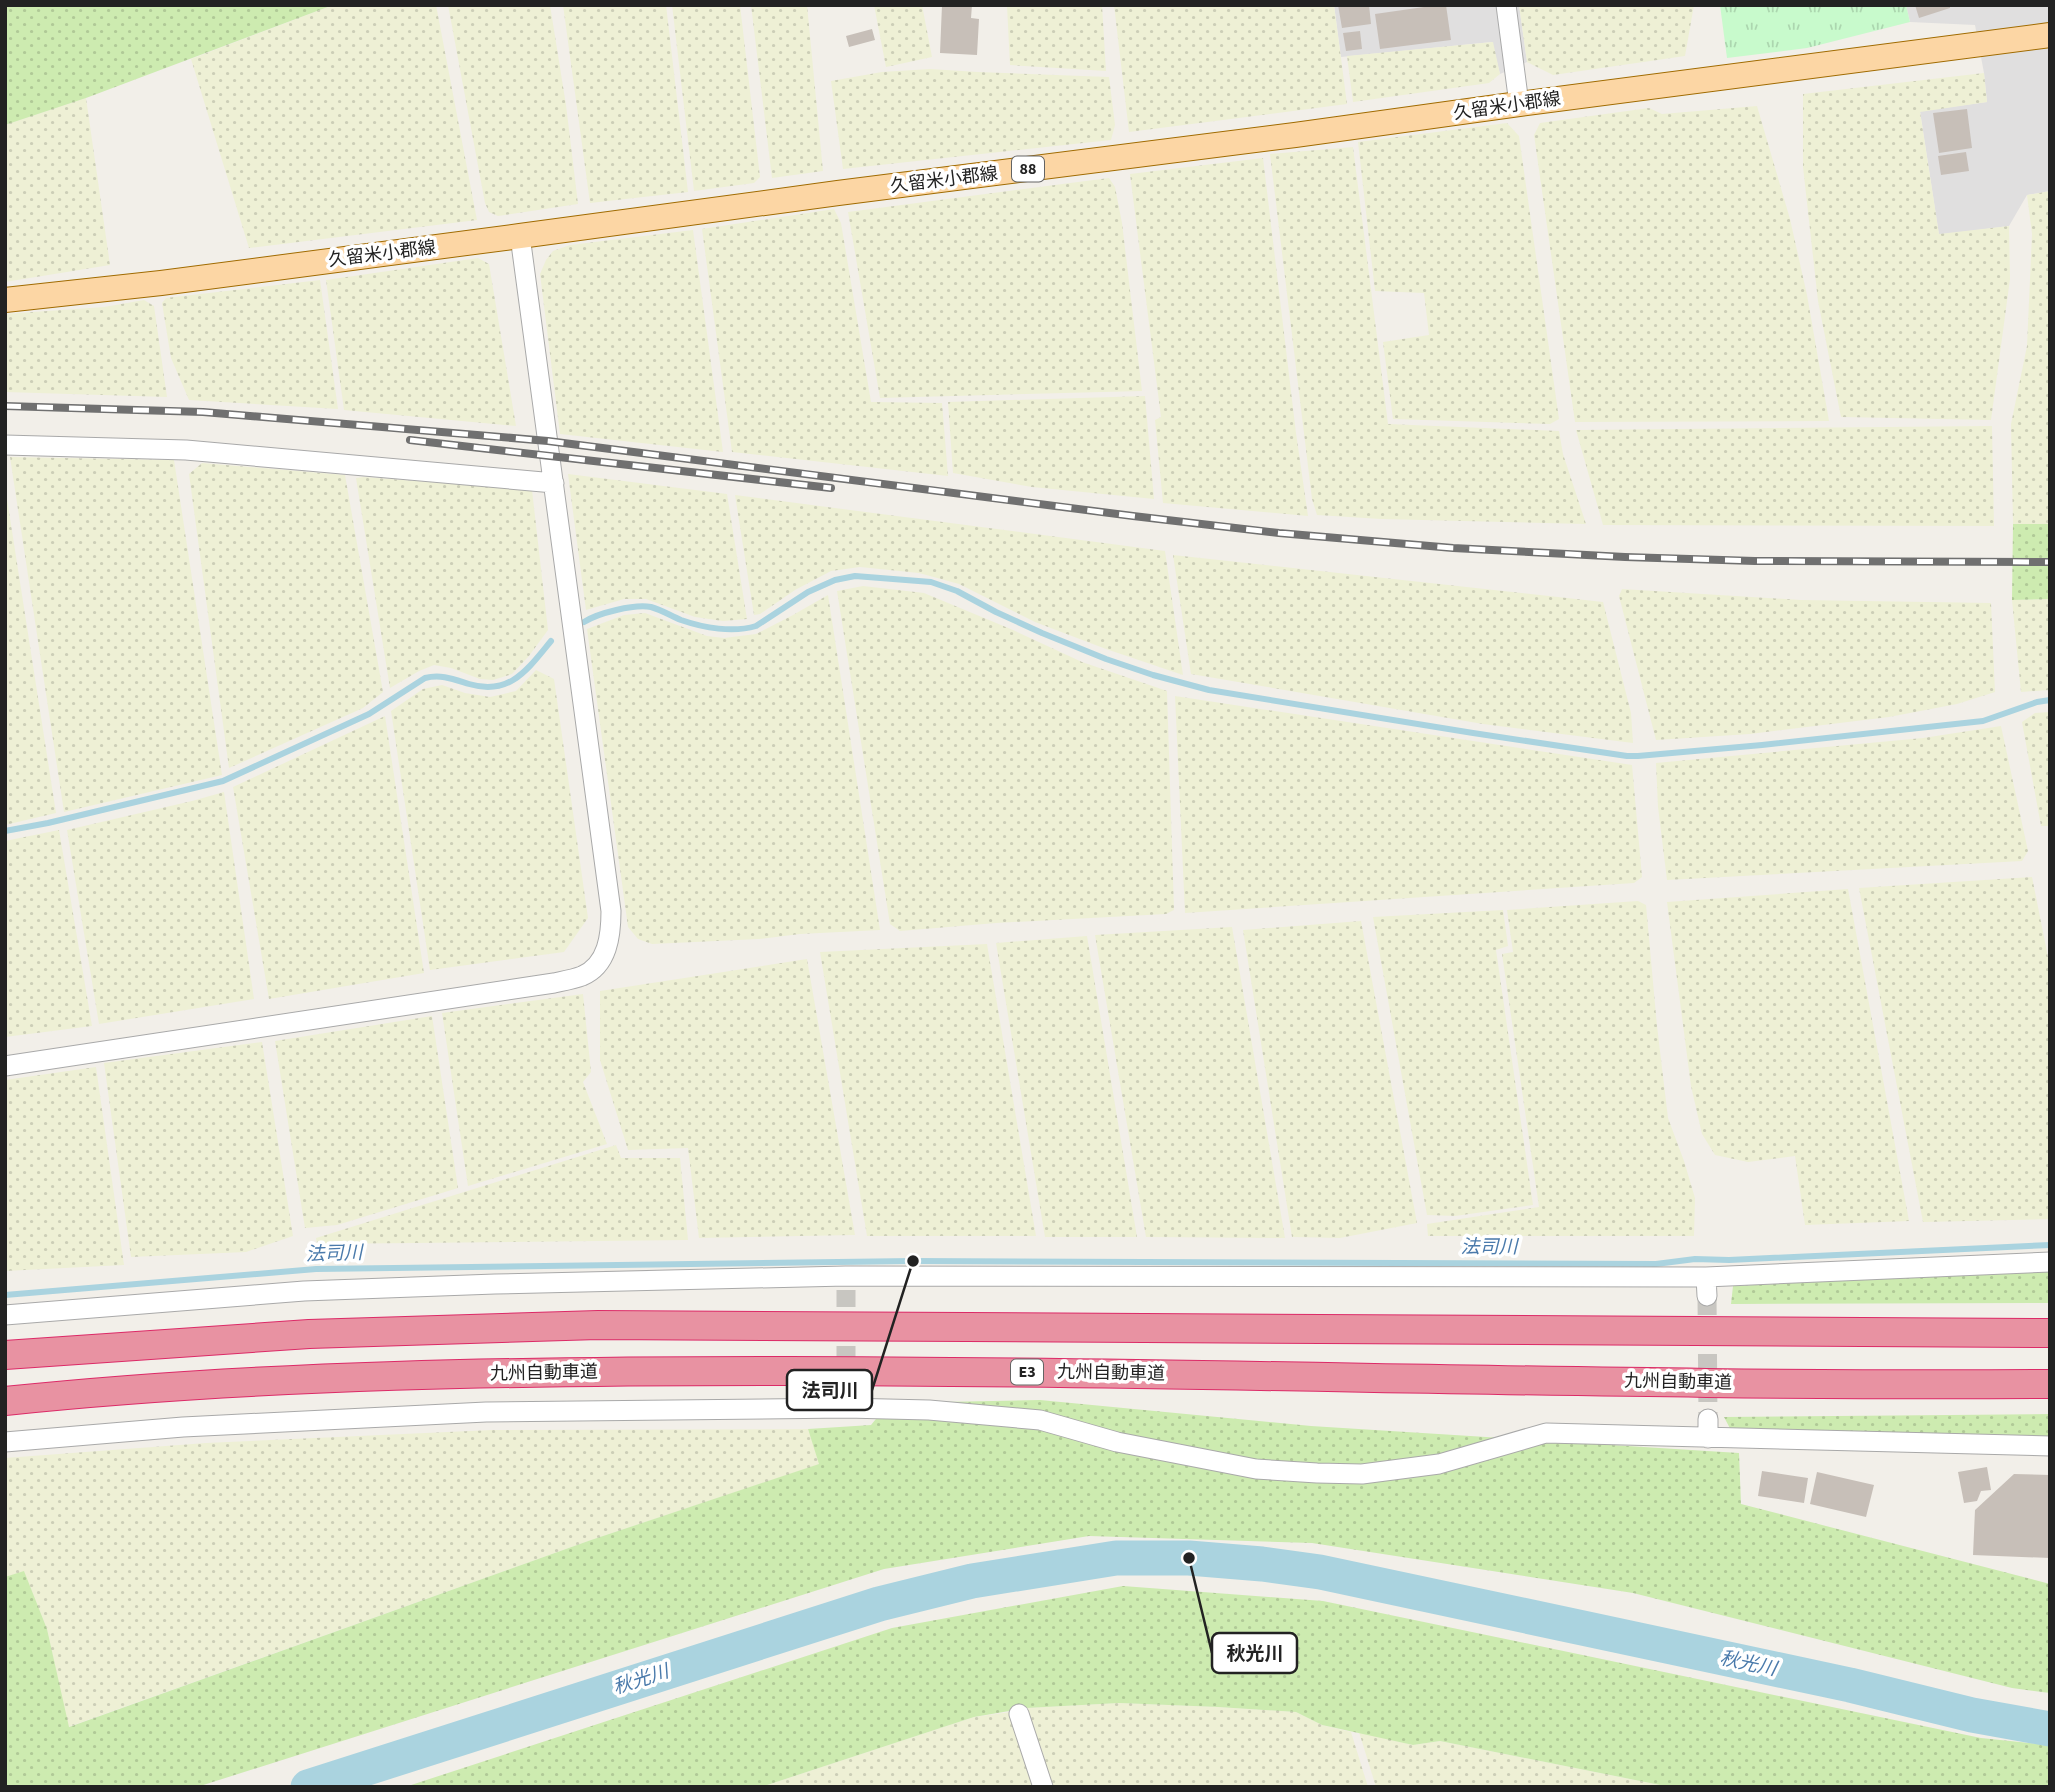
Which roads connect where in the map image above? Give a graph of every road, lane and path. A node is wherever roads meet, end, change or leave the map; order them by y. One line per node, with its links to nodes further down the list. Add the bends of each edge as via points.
1 (1506, 5): 3 (street)
2 (2050, 35): 3 (main road, 久留米小郡線 / 88)
3 (1519, 104): 4 (main road, 久留米小郡線 / 88)
4 (520, 236): 5 (main road, 久留米小郡線 / 88); 7 (street)
5 (5, 300)
6 (5, 445): 7 (street, via 187,450)
7 (554, 483): 8 (street, via 611,911 611,935 597,966 554,983)
8 (5, 1066)
9 (2050, 1262): 10 (street, via 1707,1287 495,1284 304,1291)
10 (5, 1315)
11 (2050, 1333): 12 (highway, via 598,1325 309,1334)
12 (5, 1355)
13 (2050, 1384): 14 (highway, 九州自動車道 / E3, via 1011,1371 597,1371 314,1378)
14 (5, 1401)
15 (5, 1442): 16 (street, via 183,1427 486,1412 846,1401 1040,1420 1117,1442 1256,1469 1317,1473 1362,1474 1438,1464 1546,1433 1708,1429)
16 (2050, 1446)
17 (1020, 1714): 18 (street)
18 (1043, 1787)

